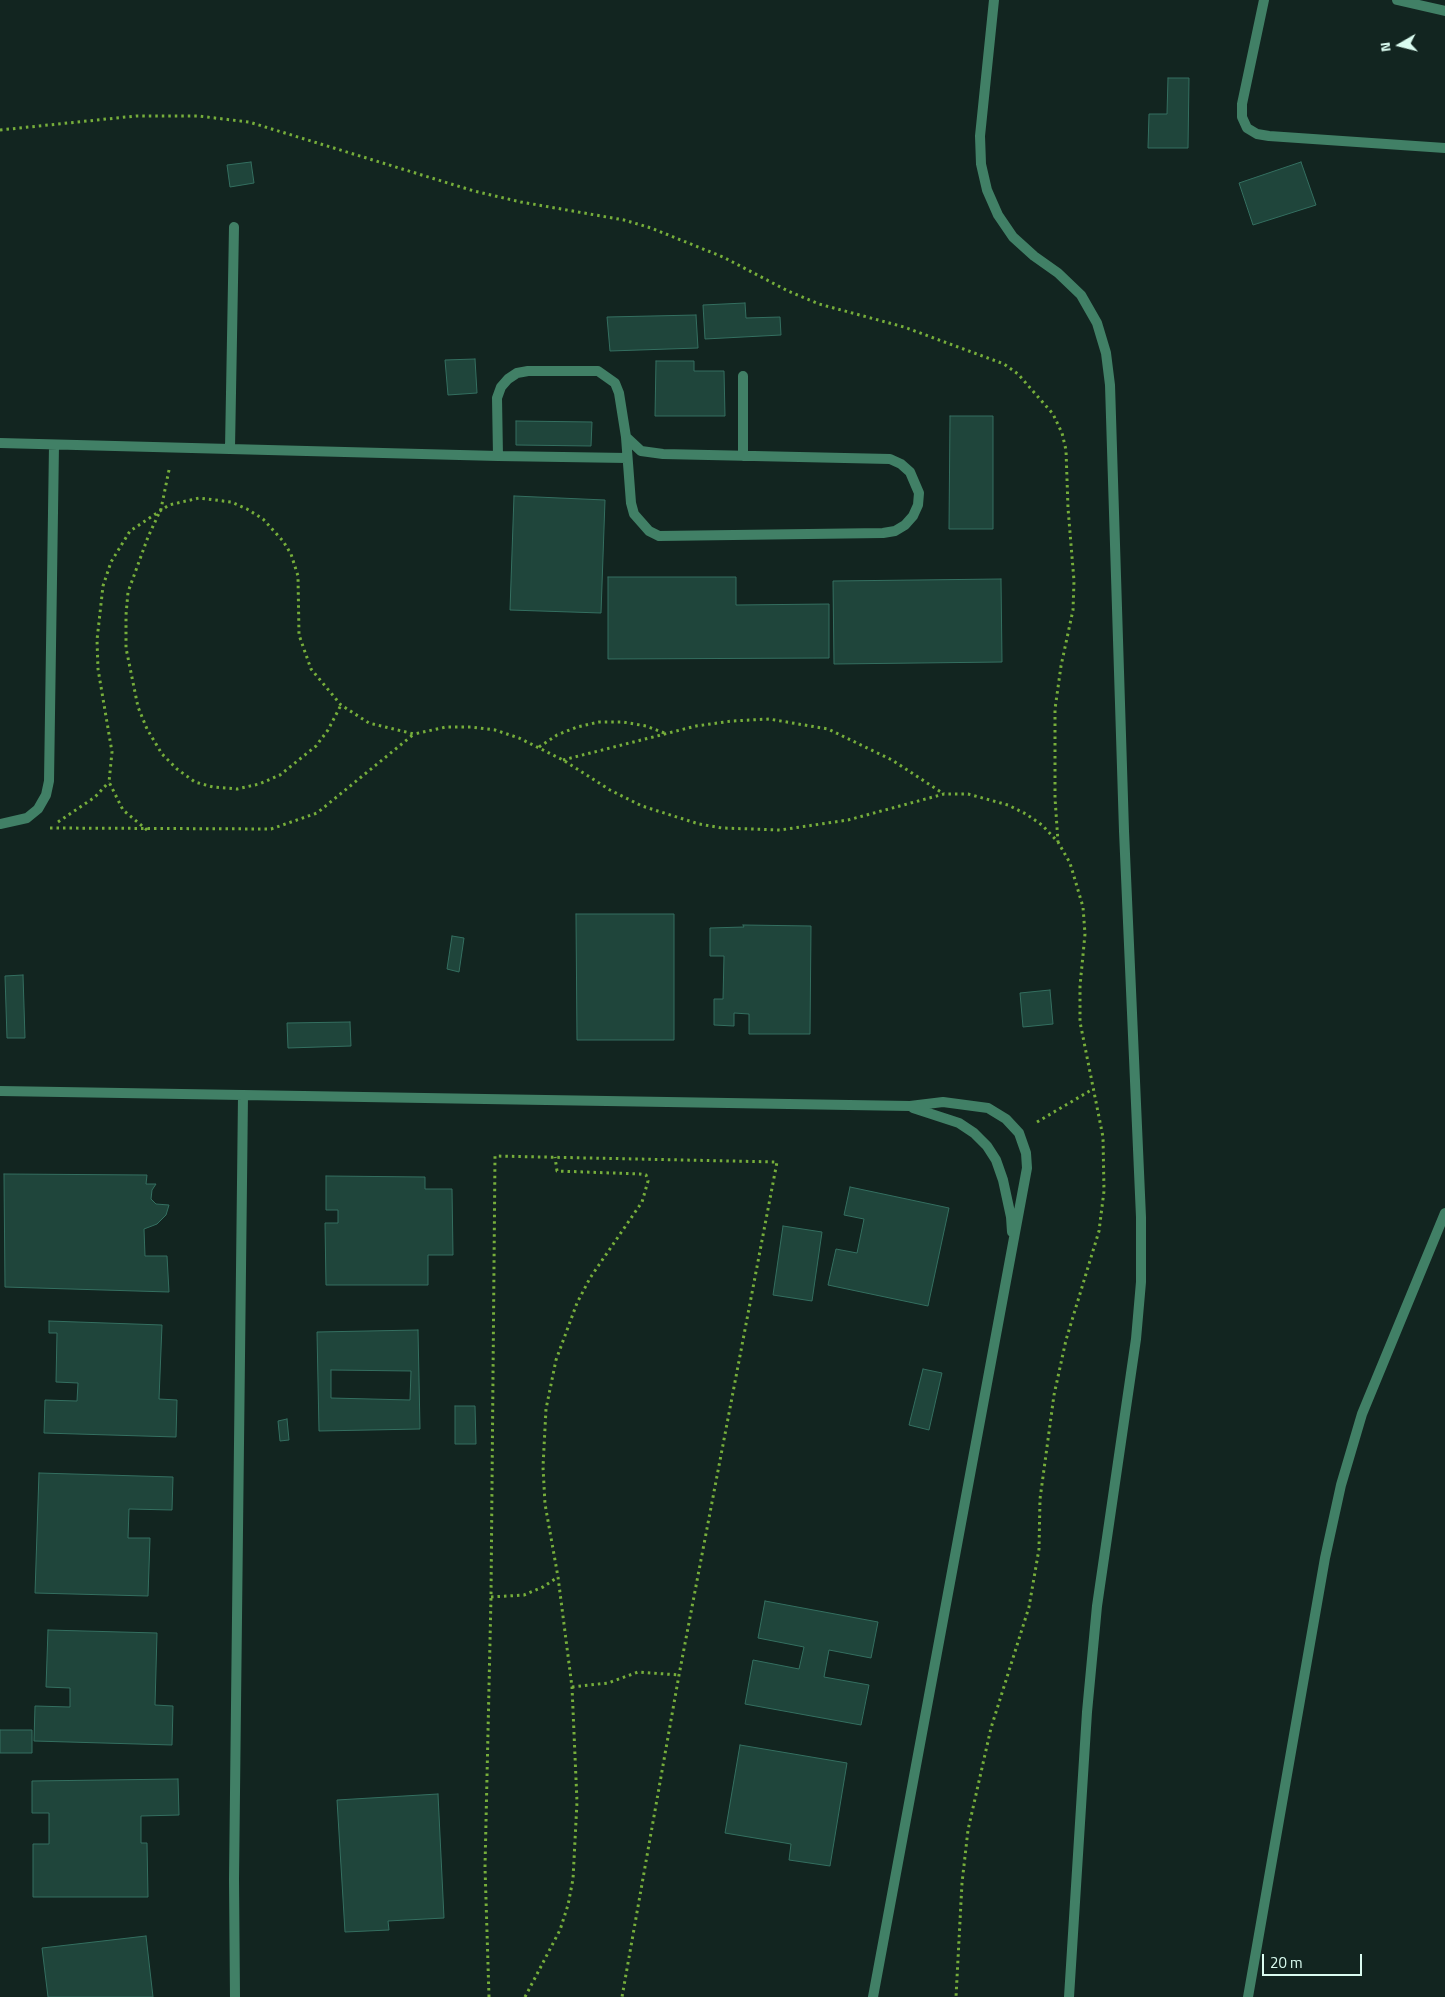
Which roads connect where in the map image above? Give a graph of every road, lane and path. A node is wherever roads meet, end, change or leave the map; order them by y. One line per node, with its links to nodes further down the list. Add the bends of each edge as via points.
1 (994, 0): 46 (street, via 980,136 980,164 987,190 998,215 1014,237 1081,295 1100,330 1106,353 1141,1218 1141,1282 1136,1339 1097,1606 1087,1712)
2 (1264, 0): 6 (street, via 1242,104 1242,117 1247,128 1269,136)
3 (1397, 0): 4 (street)
4 (1445, 10)
5 (0, 130): 27 (path, via 136,116 198,116 249,122 474,191 651,228 723,257 819,304 904,328 1004,364 1018,374 1054,414 1066,450 1074,581 1073,610 1059,673 1055,709)
6 (1445, 148)
7 (234, 227): 13 (street)
8 (743, 376): 15 (street)
9 (626, 437): 14 (street, via 619,393 608,376 598,371 528,371 508,379 497,398); 15 (street, via 640,451 650,453); 16 (street)
10 (0, 443): 11 (street)
11 (54, 445): 12 (street); 25 (street, via 49,781 46,796 38,809 27,818)
12 (174, 447): 13 (street); 17 (path)
13 (230, 448): 14 (street)
14 (498, 456): 16 (street)
15 (742, 456): 16 (street, via 890,459 910,472 919,493 918,505 905,525 883,533 659,536 649,531 634,514)
16 (627, 458)
17 (161, 509): 18 (path, via 184,500 215,499 248,509 274,529 291,554 298,576 299,635 304,655 320,682); 18 (path, via 128,592 126,648 138,707 162,754 195,782 237,789 259,784 280,775 316,746); 23 (path, via 130,531 111,562 103,586 96,640 112,752)
18 (342, 705): 19 (path, via 369,723)
19 (414, 734): 21 (path, via 446,727 471,727 495,730); 26 (path, via 317,813 294,823 256,831)
20 (668, 735): 21 (path, via 646,726 599,722 557,735); 22 (path); 24 (path, via 732,720 799,722 828,729 871,750 906,768)
21 (539, 748): 22 (path)
22 (563, 760): 24 (path, via 642,806 698,824 731,829 780,830 828,823)
23 (109, 782): 26 (path, via 123,810); 26 (path, via 80,809 47,828)
24 (944, 794): 27 (path, via 968,794 1008,805 1042,825)
25 (0, 824)
26 (147, 830)
27 (1058, 842): 28 (path, via 1070,863 1083,907 1085,934 1080,1022)
28 (1092, 1088): 32 (path); 45 (path, via 1103,1137 1104,1191 1098,1231 1066,1340 1054,1395 1041,1490 1039,1550 1029,1607 990,1728 973,1805 962,1883)
29 (0, 1091): 30 (street)
30 (243, 1095): 31 (street); 40 (street)
31 (910, 1106): 32 (street, via 943,1102 988,1108 1006,1119); 35 (street, via 959,1123 988,1146 1003,1180 1011,1217)
32 (1019, 1133): 35 (street, via 1027,1168)
33 (555, 1157): 36 (path, via 557,1171 640,1174 646,1175 648,1181 642,1202 590,1278 577,1303 549,1388 542,1467); 37 (path, via 495,1156); 38 (path, via 776,1162)
34 (1445, 1213): 47 (street, via 1362,1414 1341,1485 1324,1558)
35 (1012, 1241): 44 (street)
36 (558, 1577): 37 (path, via 524,1595); 39 (path)
37 (491, 1597): 41 (path, via 485,1867)
38 (679, 1675): 39 (path, via 638,1672 608,1683); 43 (path)
39 (572, 1687): 42 (path, via 577,1802 573,1879 560,1930)
40 (235, 1997)
41 (489, 1997)
42 (526, 1997)
43 (622, 1997)
44 (873, 1997)
45 (956, 1997)
46 (1069, 1997)
47 (1248, 1997)

